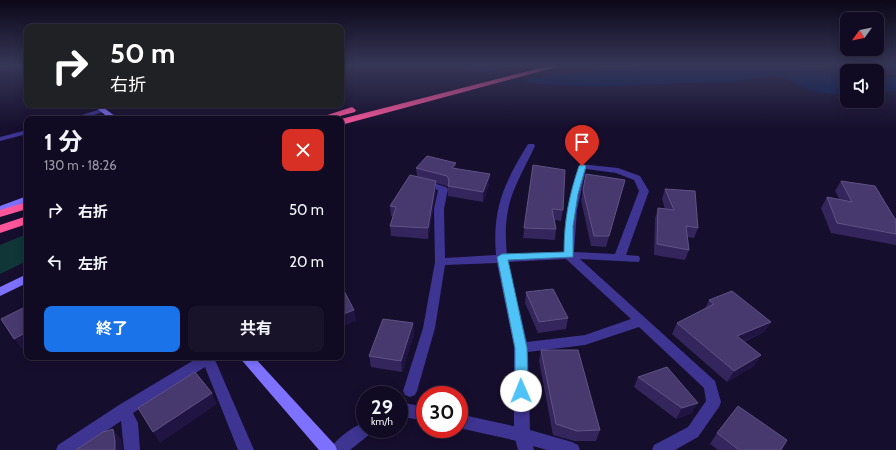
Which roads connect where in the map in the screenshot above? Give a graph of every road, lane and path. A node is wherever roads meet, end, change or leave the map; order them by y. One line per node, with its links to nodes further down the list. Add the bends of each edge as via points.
1 (452, 86): 7 (highway)
2 (481, 86): 8 (highway)
3 (101, 108): 4 (street)
4 (104, 110): 5 (street); 6 (street)
5 (83, 116)
6 (111, 116)
7 (331, 116)
8 (344, 121)
9 (24, 133): 10 (street)
10 (0, 139)
11 (531, 146): 20 (street, via 504,200 500,232)
12 (417, 182): 23 (street, via 443,189 439,209)
13 (24, 200): 15 (street)
14 (24, 206): 16 (highway)
15 (0, 209)
16 (0, 214)
17 (24, 221): 18 (highway)
18 (0, 229)
19 (569, 255): 20 (street); 21 (street); 21 (street, via 569,226 582,166 618,171 637,178 644,191); 26 (street)
20 (502, 257): 23 (street); 27 (street)
21 (619, 258): 22 (street)
22 (635, 259)
23 (440, 262): 31 (street, via 429,328)
24 (24, 280): 25 (street)
25 (0, 292)
26 (641, 322): 27 (street, via 585,340); 43 (street, via 710,385 714,402 693,432)
27 (521, 348): 34 (street)
28 (206, 360): 32 (street)
29 (210, 360): 38 (street)
30 (249, 360): 39 (street)
31 (410, 391)
32 (124, 410): 36 (street); 37 (street, via 130,423)
33 (468, 423): 34 (street)
34 (522, 435): 41 (street); 42 (street)
35 (356, 436): 40 (street)
36 (64, 450)
37 (132, 450)
38 (246, 450)
39 (329, 450)
40 (338, 450)
41 (526, 450)
42 (572, 450)
43 (660, 450)

